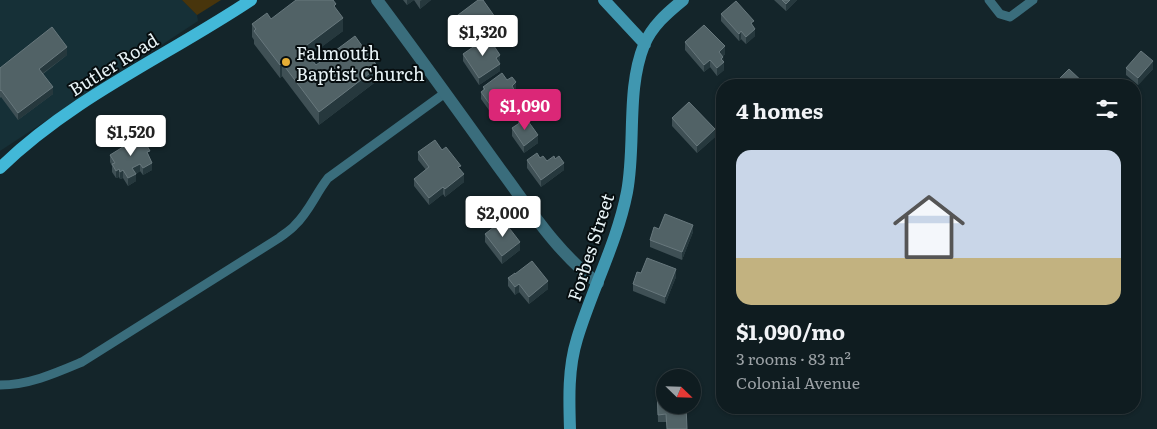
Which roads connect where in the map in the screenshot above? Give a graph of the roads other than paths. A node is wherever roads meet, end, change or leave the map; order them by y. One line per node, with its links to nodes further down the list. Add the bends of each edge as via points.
1 (251, 0): 9 (main road, Butler Road, via 98,92 54,122)
2 (377, 0): 8 (street)
3 (604, 0): 7 (street)
4 (683, 0): 7 (street, Forbes Street, via 666,14)
5 (989, 0): 6 (lane, via 1000,14 1010,17)
6 (1032, 0)
7 (645, 44): 10 (street, Forbes Street, via 637,66 624,206)
8 (444, 93): 10 (street, via 568,258); 11 (lane, via 328,178 308,210 279,238 82,362 28,382)
9 (0, 168)
10 (598, 284): 12 (street, Forbes Street, via 576,339 571,363 568,393)
11 (0, 385)
12 (570, 429)

